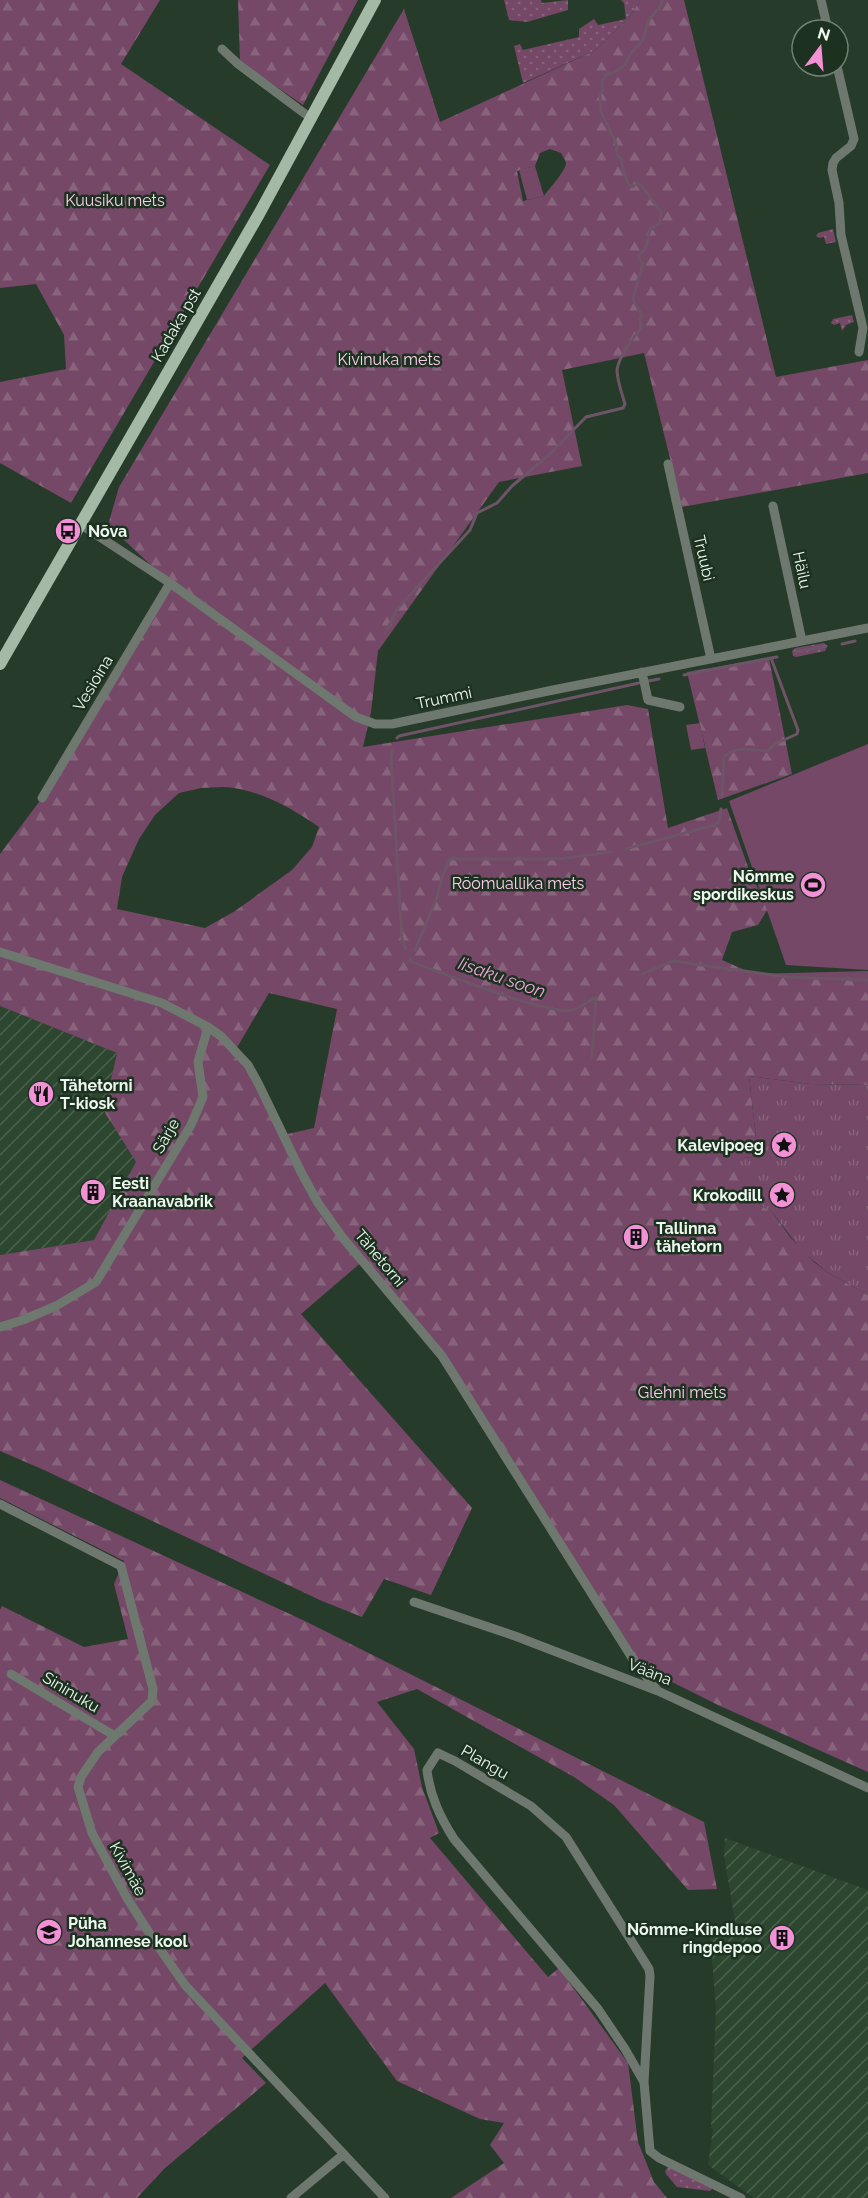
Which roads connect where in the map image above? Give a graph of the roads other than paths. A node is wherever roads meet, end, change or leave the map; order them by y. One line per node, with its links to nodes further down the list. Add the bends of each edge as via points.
1 (375, 0): 6 (main road, Kadaka pst)
2 (821, 0): 3 (street)
3 (825, 18)
4 (222, 49): 6 (street)
5 (840, 78): 7 (street, via 854,139 836,158 832,170 841,235 863,328)
6 (312, 119): 10 (main road, Kadaka pst)
7 (859, 352)
8 (668, 464): 14 (street, Truubi)
9 (773, 506): 13 (street, Häilu)
10 (81, 524): 11 (street, Trummi); 15 (main road, Kadaka pst)
11 (170, 583): 16 (street, Trummi, via 357,717 375,724 392,724); 18 (street, Vesioina)
12 (868, 628): 13 (street, Trummi)
13 (802, 641): 14 (street, Trummi)
14 (711, 659): 16 (street, Trummi)
15 (0, 664)
16 (642, 672): 17 (street, via 648,700)
17 (680, 707)
18 (42, 798)
19 (0, 952): 20 (street, Tähetorni, via 152,999)
20 (208, 1027): 21 (street, Särje, via 198,1062 203,1097 191,1125 96,1282 56,1306); 25 (street, Tähetorni, via 248,1065 318,1203 442,1356 636,1664)
21 (0, 1327)
22 (0, 1504): 26 (street, Kivimäe, via 121,1566 153,1689 152,1701)
23 (414, 1602): 25 (street, Vääna)
24 (11, 1674): 26 (street, Sininuku)
25 (658, 1691): 27 (street, Vääna)
26 (115, 1736): 29 (street, Kivimäe, via 98,1752 78,1787 92,1833 127,1898 185,1984)
27 (868, 1788)
28 (644, 2082): 28 (street, Plangu, via 598,2009 454,1839 440,1817 427,1770 438,1753 531,1806 566,1837 649,1969); 32 (street, Plangu, via 650,2151)
29 (344, 2154): 30 (street); 31 (street, Kivimäe)
30 (291, 2198)
31 (385, 2198)
32 (741, 2198)

